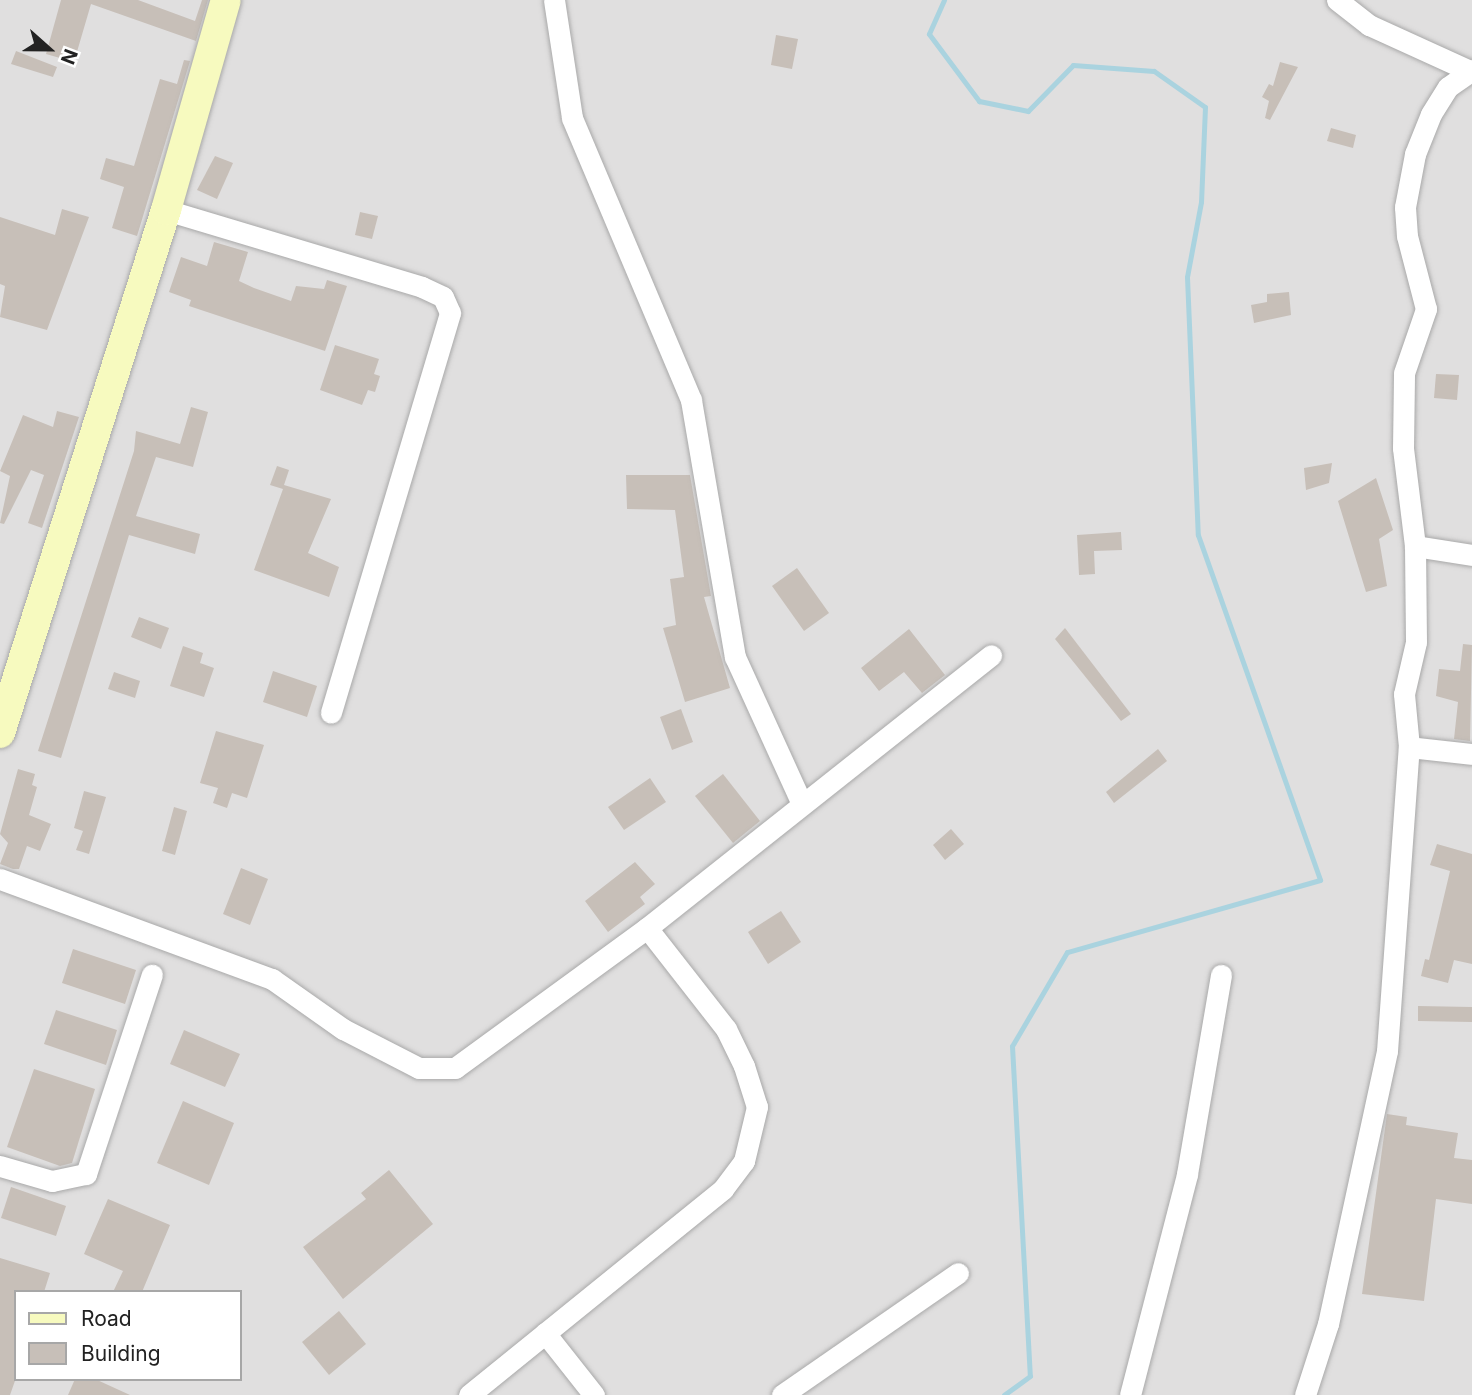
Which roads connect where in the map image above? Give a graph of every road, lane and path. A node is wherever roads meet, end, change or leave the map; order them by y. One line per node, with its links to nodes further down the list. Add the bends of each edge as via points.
1 (226, 0): 5 (main road)
2 (554, 0): 13 (street, via 572,118 691,400 735,657)
3 (1337, 0): 4 (street, via 1369,25)
4 (1471, 71): 6 (street, via 1448,87 1431,114 1415,153 1405,207 1407,236 1426,309 1404,373 1403,448)
5 (166, 210): 9 (street, via 422,287 443,297 450,313); 10 (main road)
6 (1415, 546): 7 (street); 11 (street, via 1416,642 1404,694)
7 (1472, 555)
8 (991, 655): 13 (street)
9 (331, 713)
10 (0, 733)
11 (1409, 747): 12 (street); 25 (street, via 1387,1051 1328,1324)
12 (1472, 754)
13 (801, 802): 15 (street)
14 (0, 879): 15 (street, via 272,979 343,1030 419,1068 455,1068)
15 (647, 928): 20 (street, via 726,1029 744,1066 757,1107 744,1161 723,1189)
16 (152, 975): 18 (street, via 86,1174 52,1181)
17 (1220, 975): 24 (street, via 1186,1174)
18 (0, 1166)
19 (958, 1273): 23 (street)
20 (545, 1333): 21 (street); 22 (street)
21 (469, 1395)
22 (594, 1395)
23 (782, 1395)
24 (1130, 1395)
25 (1305, 1395)

